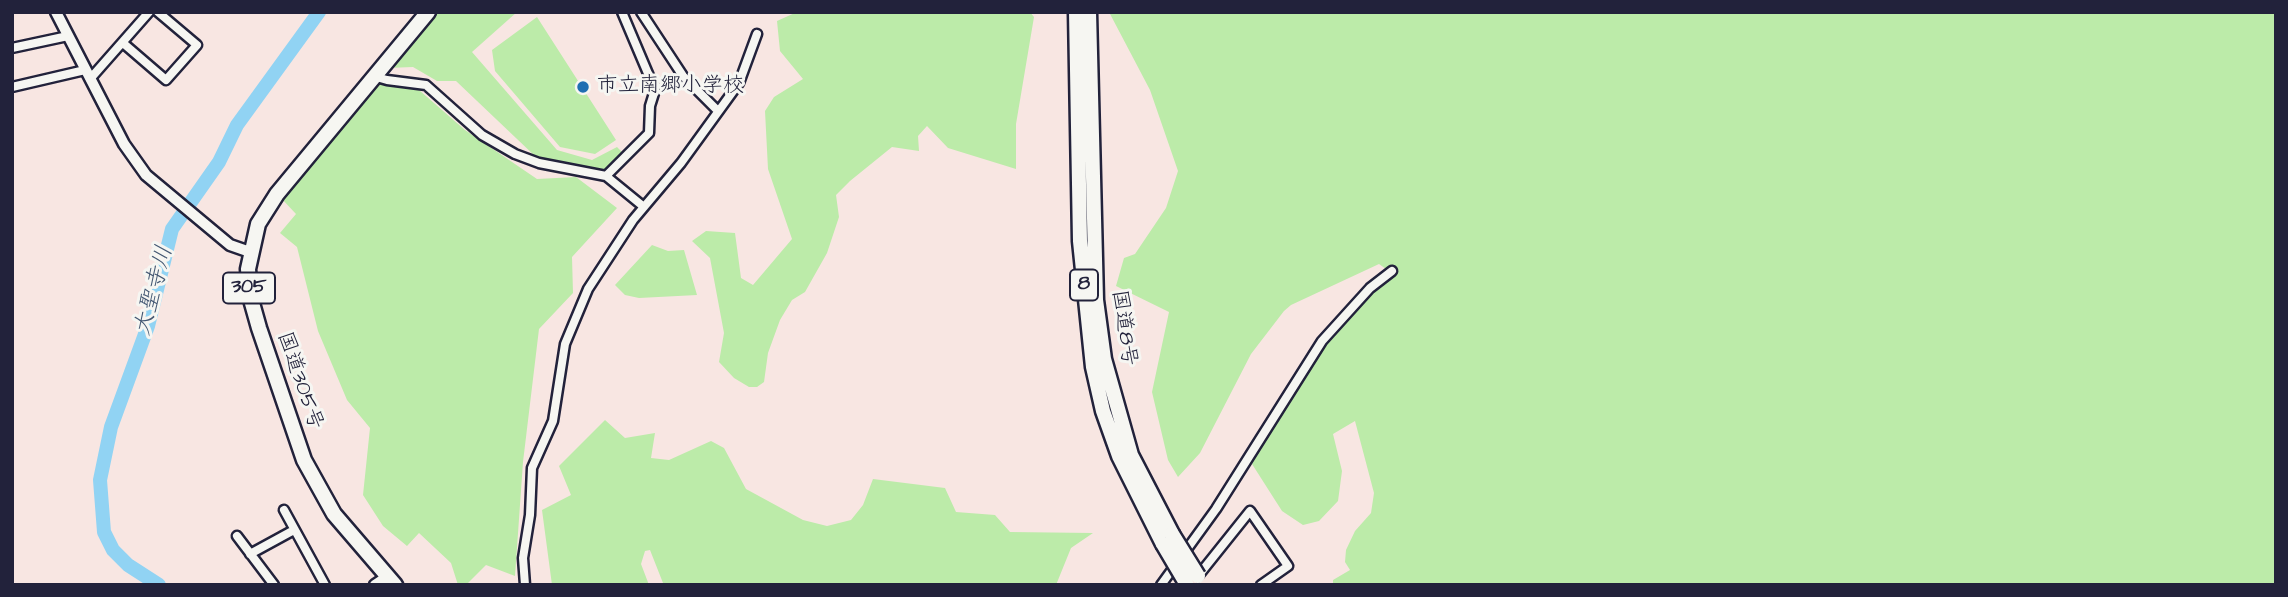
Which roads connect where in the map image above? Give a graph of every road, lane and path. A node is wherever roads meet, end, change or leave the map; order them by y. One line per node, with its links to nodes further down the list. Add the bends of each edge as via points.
1 (56, 12): 10 (street)
2 (149, 12): 11 (street)
3 (158, 12): 11 (street, via 197,45 166,80)
4 (428, 12): 13 (highway, 国道305号 / 305)
5 (622, 12): 17 (street, via 655,90 649,133)
6 (641, 12): 16 (street, via 683,76)
7 (1076, 12): 24 (highway, 国道8号 / 8, via 1080,241 1093,367 1119,456)
8 (1089, 12): 24 (highway, 国道8号 / 8, via 1096,300 1104,359 1132,455)
9 (757, 34): 16 (street, via 739,83)
10 (68, 36): 12 (street); 14 (street)
11 (123, 43): 14 (street)
12 (12, 48)
13 (377, 72): 17 (street, via 387,80 426,85 482,135 523,158); 19 (highway, 国道305号 / 305, via 277,194 258,224)
14 (88, 75): 15 (street); 19 (street, via 124,144 151,181 230,245)
15 (12, 87)
16 (717, 110): 18 (street)
17 (607, 176): 18 (street)
18 (644, 206): 30 (street, via 605,259 565,344 553,422 532,468 523,558)
19 (250, 252): 26 (highway, 国道305号 / 305, via 248,283 253,310 304,460 334,514)
20 (1392, 271): 31 (street, via 1373,285 1322,341 1216,509)
21 (284, 510): 22 (street)
22 (295, 530): 25 (street); 29 (street)
23 (237, 536): 25 (street)
24 (1168, 539): 27 (highway, 国道8号 / 8, bridge)
25 (250, 554): 28 (street)
26 (386, 582)
27 (1194, 582): 32 (street, via 1250,511 1288,566)
28 (274, 585)
29 (324, 585)
30 (525, 585)
31 (1161, 585)
32 (1261, 585)

